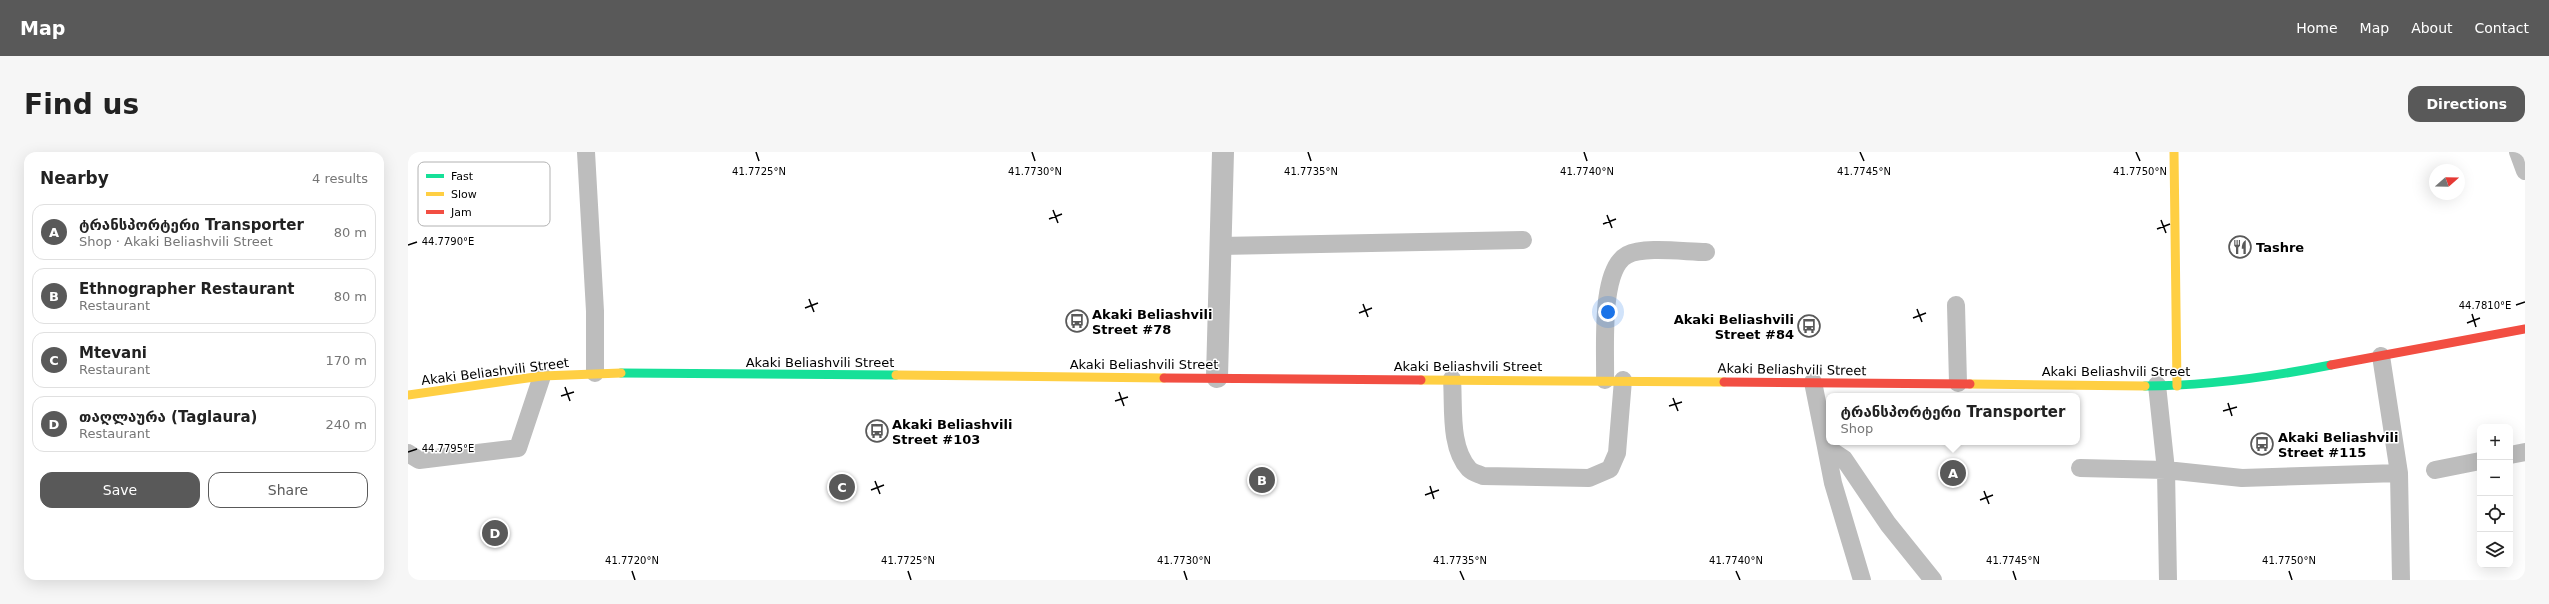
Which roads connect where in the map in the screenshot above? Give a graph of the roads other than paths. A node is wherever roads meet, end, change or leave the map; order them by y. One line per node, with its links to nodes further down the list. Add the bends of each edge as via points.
1 (586, 152): 12 (lane, via 595,311)
2 (1223, 152): 7 (street)
3 (2174, 152): 21 (main road)
4 (2518, 152): 5 (lane)
5 (2525, 171)
6 (1523, 240): 7 (lane)
7 (1220, 246): 14 (street)
8 (1706, 252): 16 (lane, via 1640,251 1626,255 1614,270 1606,290)
9 (1956, 305): 19 (lane)
10 (2525, 329): 11 (main road, Akaki Beliashvili Street)
11 (2381, 356): 21 (main road, Akaki Beliashvili Street, via 2268,377); 31 (lane)
12 (595, 373): 13 (main road, Akaki Beliashvili Street); 14 (main road, Akaki Beliashvili Street)
13 (542, 376): 22 (main road, Akaki Beliashvili Street); 25 (lane, via 518,448 419,460)
14 (1217, 377): 15 (main road, Akaki Beliashvili Street)
15 (1452, 379): 16 (main road, Akaki Beliashvili Street); 17 (lane, via 1456,443 1470,471 1483,476 1589,478 1610,469 1617,453)
16 (1605, 380): 17 (main road, Akaki Beliashvili Street)
17 (1623, 380): 18 (main road, Akaki Beliashvili Street)
18 (1813, 382): 19 (main road, Akaki Beliashvili Street); 23 (lane)
19 (1958, 383): 20 (main road, Akaki Beliashvili Street)
20 (2157, 385): 21 (main road, Akaki Beliashvili Street); 29 (lane)
21 (2177, 386)
22 (408, 395)
23 (1826, 447): 32 (lane, via 1833,483); 33 (lane, via 1844,459 1888,524)
24 (2525, 452): 26 (lane)
25 (408, 453)
26 (2513, 454)
27 (2477, 462): 30 (lane)
28 (2080, 468): 29 (lane)
29 (2166, 470): 31 (lane, via 2242,478); 34 (lane)
30 (2435, 470)
31 (2399, 473): 35 (lane)
32 (1862, 580)
33 (1933, 580)
34 (2168, 580)
35 (2400, 580)

